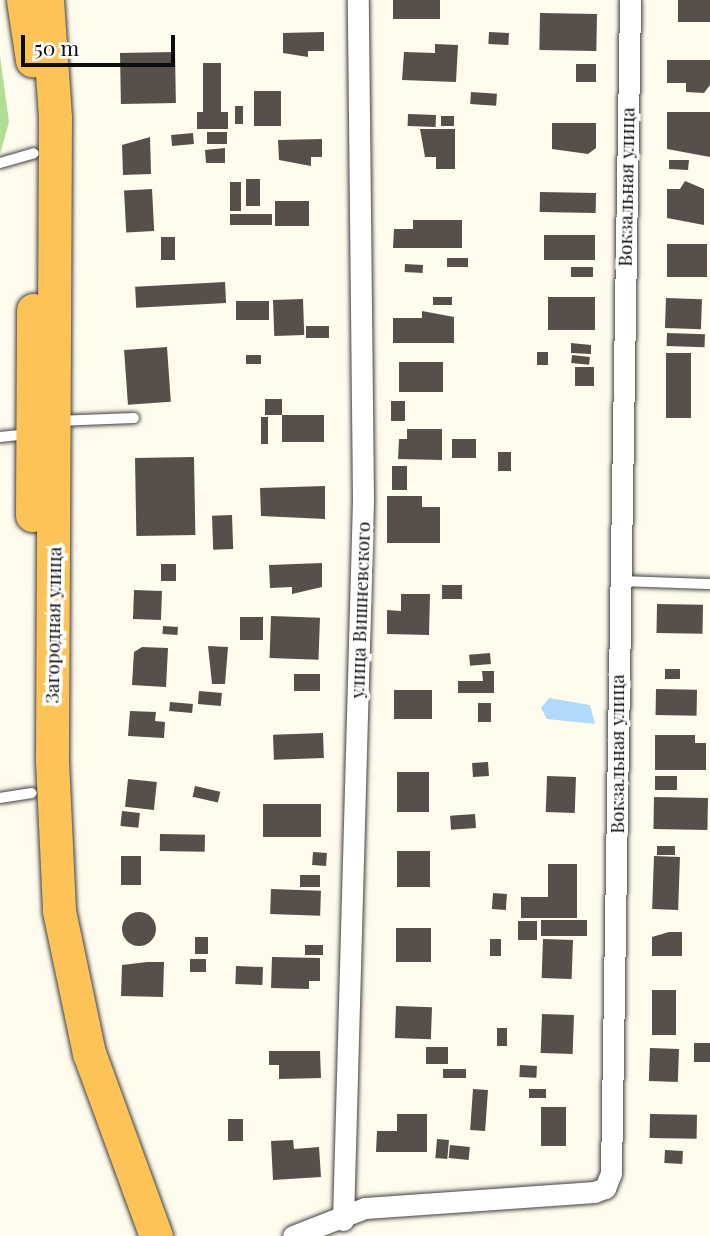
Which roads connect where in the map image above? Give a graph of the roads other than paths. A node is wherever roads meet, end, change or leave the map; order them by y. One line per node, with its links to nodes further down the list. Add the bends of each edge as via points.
1 (23, 0): 5 (highway, Загородная улица)
2 (47, 0): 8 (highway, Загородная улица, via 55,118)
3 (358, 0): 14 (street, улица Вишневского, via 363,499)
4 (630, 0): 10 (street, Вокзальная улица)
5 (34, 153): 6 (lane); 8 (highway, Загородная улица)
6 (0, 163)
7 (134, 418): 8 (lane)
8 (45, 427): 9 (lane); 12 (highway, Загородная улица); 16 (highway, Загородная улица, via 59,911 89,1053)
9 (0, 438)
10 (618, 581): 11 (lane); 14 (street, Вокзальная улица, via 615,1121 608,1180 594,1192 365,1208)
11 (710, 584)
12 (32, 793): 13 (lane); 15 (highway, Загородная улица, via 40,916 55,996 77,1084)
13 (0, 797)
14 (343, 1220): 17 (street, Вокзальная улица)
15 (133, 1236)
16 (156, 1236)
17 (293, 1236)

